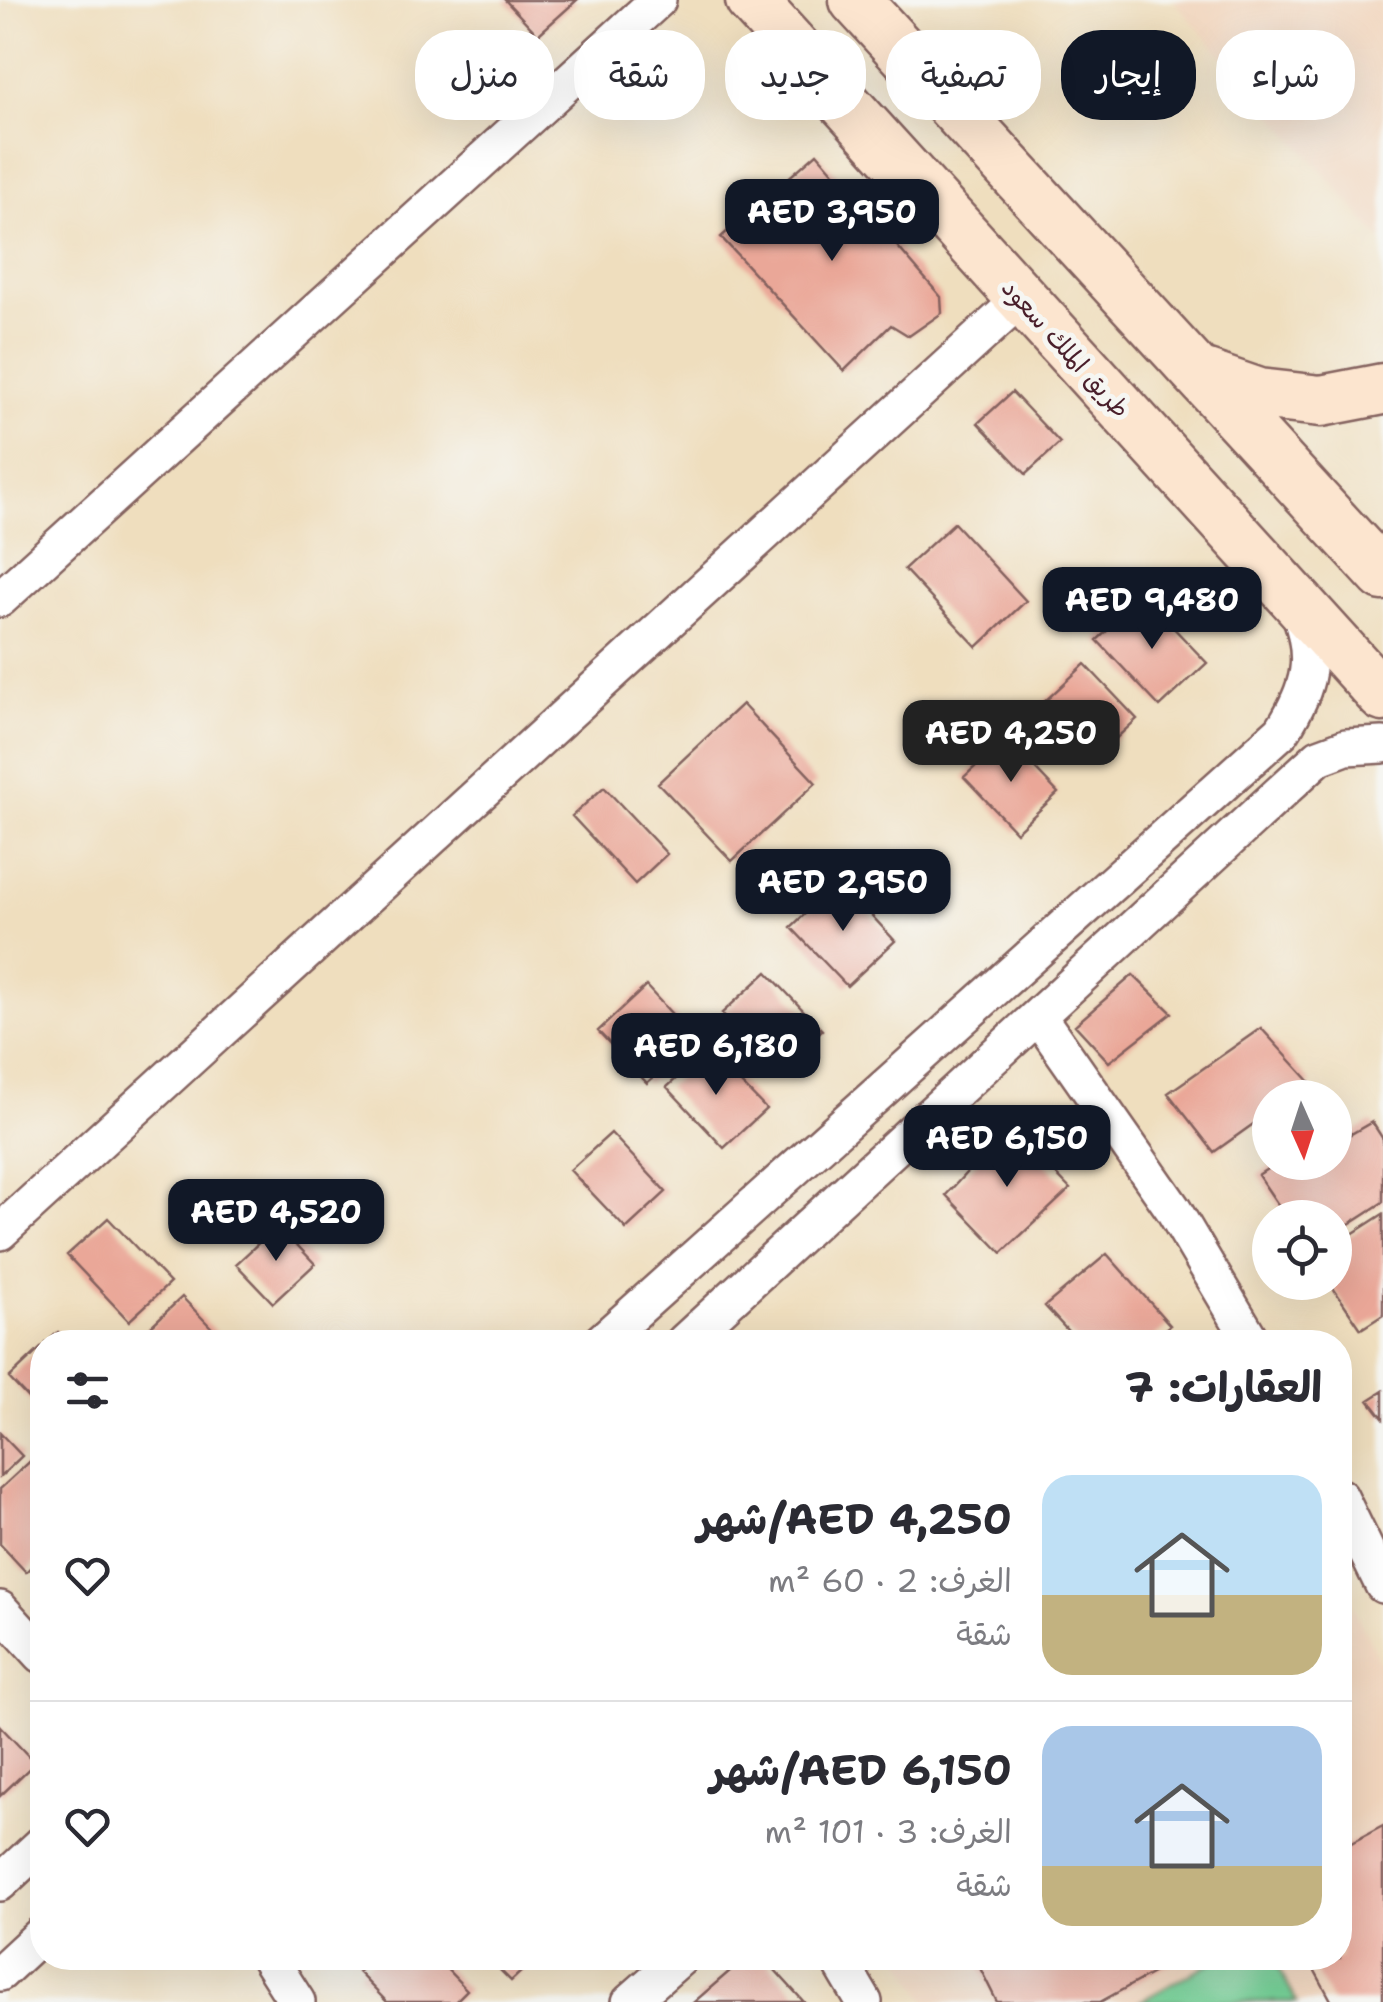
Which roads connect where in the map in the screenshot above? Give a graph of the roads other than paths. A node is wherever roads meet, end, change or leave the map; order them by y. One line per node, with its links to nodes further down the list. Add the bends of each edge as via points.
1 (658, 0): 9 (street)
2 (750, 0): 4 (street, طريق الملك سعود)
3 (867, 4): 5 (street)
4 (1021, 299): 8 (street, طريق الملك سعود); 13 (street)
5 (1194, 372): 6 (street, via 1258,394 1322,401); 7 (street)
6 (1383, 389)
7 (1383, 575)
8 (1294, 598): 10 (street, طريق الملك سعود); 14 (street, via 1311,657 1306,684 1282,731)
9 (0, 599)
10 (1383, 696)
11 (1383, 745): 12 (street, via 1319,757)
12 (1038, 1016): 15 (street); 16 (street, via 1173,1209)
13 (0, 1232)
14 (614, 1330)
15 (697, 1330)
16 (1245, 1330)
17 (1352, 1522): 18 (street)
18 (1383, 1586)
19 (0, 1608): 20 (street)
20 (30, 1642)
21 (30, 1855): 22 (street)
22 (0, 1882)
23 (30, 1945): 27 (street)
24 (277, 1970): 28 (street)
25 (666, 1970): 29 (street)
26 (845, 1970): 30 (street)
27 (0, 1974)
28 (298, 2002)
29 (630, 2002)
30 (864, 2002)

